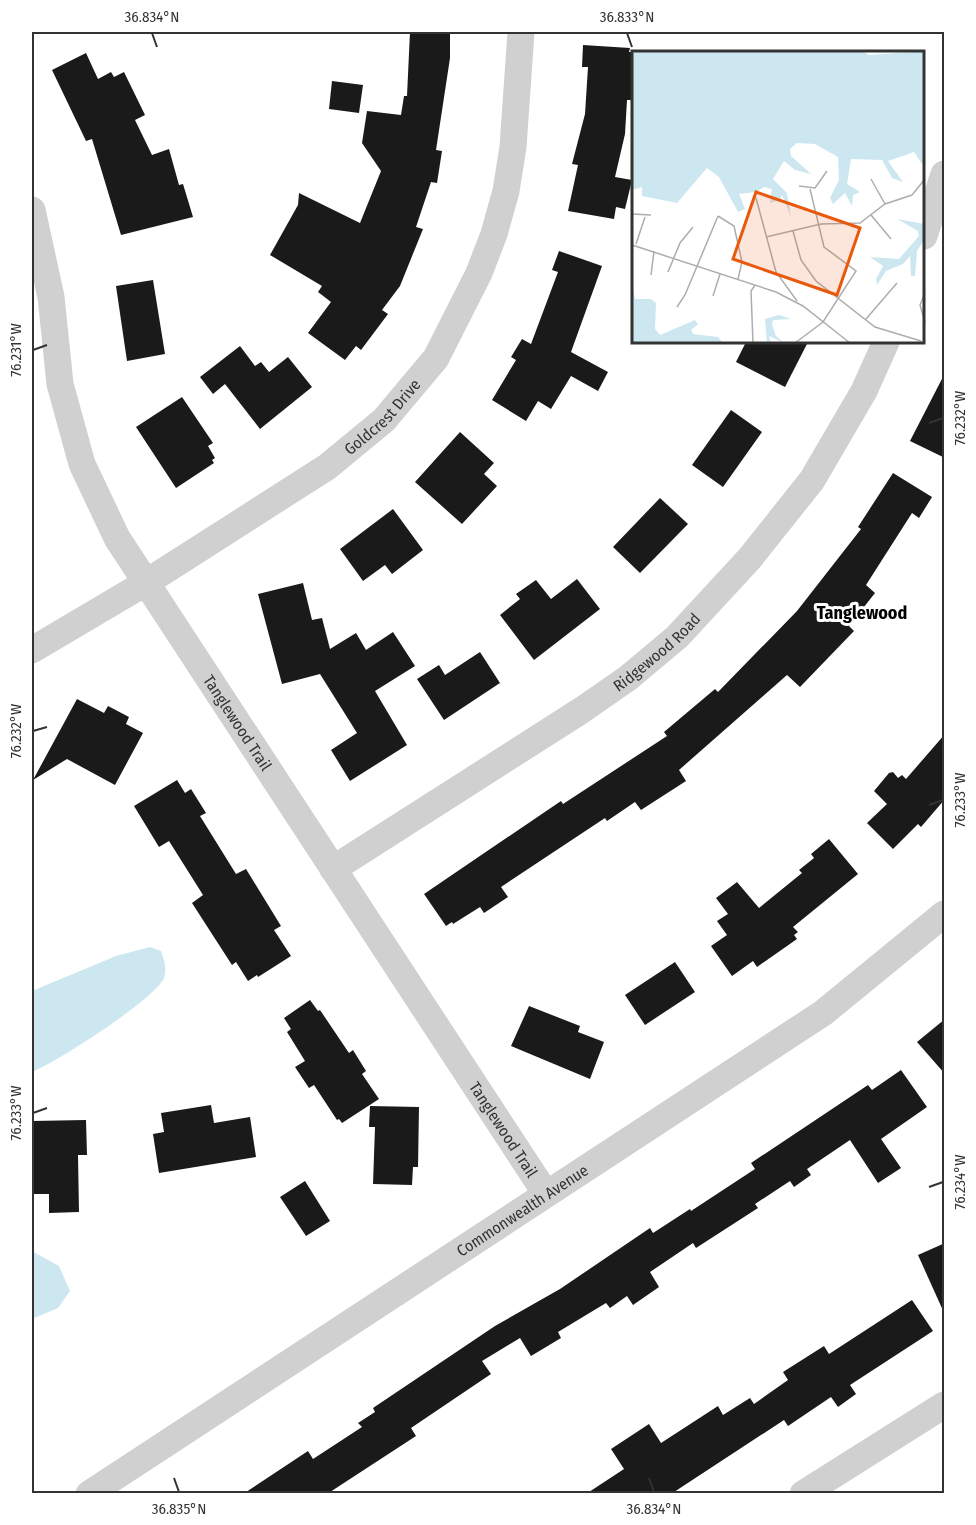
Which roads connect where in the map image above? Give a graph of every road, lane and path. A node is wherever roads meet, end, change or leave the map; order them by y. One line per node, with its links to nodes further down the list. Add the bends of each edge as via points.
1 (521, 32): 6 (street, Goldcrest Drive, via 513,147 500,213 479,273 435,358 384,420 327,467)
2 (945, 174): 4 (street)
3 (32, 210): 6 (street, Tanglewood Trail, via 51,297 60,384 82,464 117,538)
4 (925, 233)
5 (885, 344): 8 (street, Ridgewood Road, via 864,391 812,480 750,558 677,637 582,710)
6 (147, 582): 7 (street, Goldcrest Drive); 8 (street, Tanglewood Trail)
7 (32, 650)
8 (333, 869): 10 (street, Tanglewood Trail)
9 (945, 914): 10 (street, Commonwealth Avenue, via 823,1013)
10 (546, 1194): 13 (street, Commonwealth Avenue)
11 (945, 1406): 12 (street)
12 (803, 1493)
13 (89, 1494)

